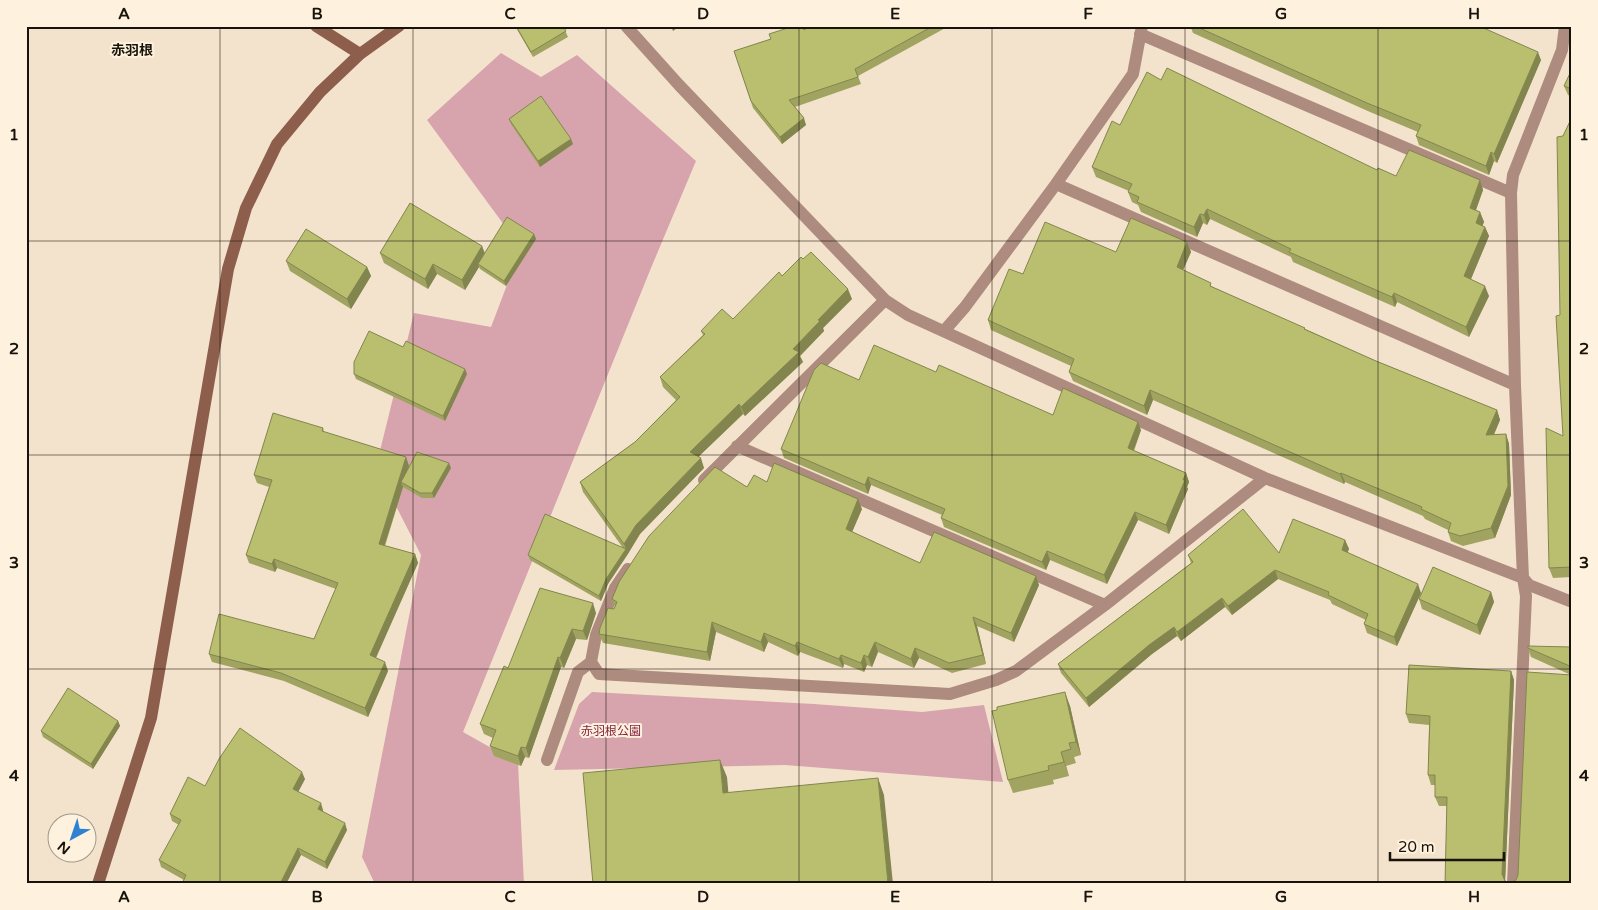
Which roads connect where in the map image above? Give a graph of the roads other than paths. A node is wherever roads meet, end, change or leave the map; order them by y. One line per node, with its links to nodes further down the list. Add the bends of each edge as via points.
1 (316, 26): 6 (street)
2 (399, 26): 6 (street)
3 (626, 26): 9 (street)
4 (1565, 26): 8 (street, via 1562,50 1513,175)
5 (1141, 30): 7 (street, via 1133,74); 8 (street)
6 (360, 54): 21 (street, via 320,92 278,144 246,208 228,269 151,718)
7 (1056, 184): 10 (street); 11 (street)
8 (1510, 193): 11 (street)
9 (885, 300): 10 (street, via 908,315); 12 (street)
10 (944, 331): 13 (street)
11 (1515, 385): 16 (street)
12 (737, 446): 14 (street); 18 (street)
13 (1265, 478): 16 (street); 18 (street)
14 (698, 486)
15 (636, 556): 19 (street, via 615,588 596,635)
16 (1523, 578): 17 (street, via 1529,585); 22 (street, via 1526,596)
17 (1572, 602)
18 (1105, 605): 19 (street, via 1016,671 950,694 599,674)
19 (591, 662): 20 (street, via 578,672)
20 (547, 760)
21 (98, 884)
22 (1513, 884)

